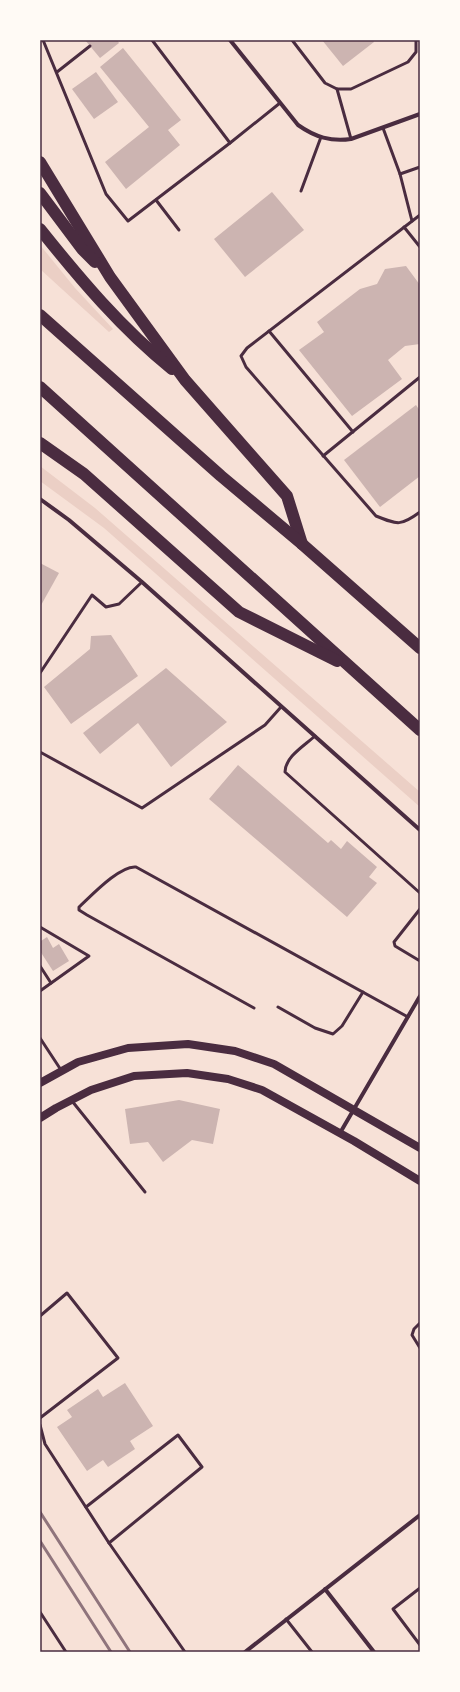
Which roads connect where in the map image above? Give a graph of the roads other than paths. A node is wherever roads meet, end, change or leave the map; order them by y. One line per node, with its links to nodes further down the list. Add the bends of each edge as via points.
1 (43, 40): 7 (lane)
2 (152, 40): 14 (lane)
3 (230, 40): 9 (street)
4 (292, 40): 8 (lane, via 325,83)
5 (416, 40): 8 (lane, via 416,52 408,62 350,89)
6 (90, 46): 7 (lane)
7 (57, 72): 20 (lane, via 106,194 128,221)
8 (337, 89): 13 (lane)
9 (280, 103): 12 (street, via 298,125); 14 (lane)
10 (420, 114): 11 (street)
11 (383, 128): 13 (street); 17 (lane)
12 (321, 137): 13 (street); 18 (lane)
13 (351, 139)
14 (230, 143): 20 (lane)
15 (40, 162): 27 (highway)
16 (420, 167): 17 (lane)
17 (400, 174): 22 (lane)
18 (301, 192)
19 (40, 193): 27 (highway, via 82,249)
20 (156, 200): 25 (lane)
21 (420, 215): 22 (lane)
22 (412, 221): 23 (lane)
23 (404, 227): 26 (lane); 29 (lane)
24 (40, 229): 31 (highway, via 80,277 149,351)
25 (179, 230)
26 (420, 247)
27 (110, 277): 31 (highway)
28 (40, 316): 38 (highway, via 220,476)
29 (269, 331): 33 (lane); 35 (lane, via 240,356 246,367)
30 (420, 377): 33 (lane)
31 (185, 380): 38 (highway, via 287,496)
32 (40, 387): 41 (highway)
33 (353, 432): 35 (lane)
34 (40, 443): 41 (highway, via 84,474 239,612)
35 (323, 456): 37 (lane, via 376,516 394,523 407,522)
36 (40, 499): 39 (street, via 69,520)
37 (420, 512)
38 (302, 544): 40 (highway)
39 (142, 582): 42 (lane, via 119,604 106,607 92,595); 43 (street)
40 (420, 648)
41 (349, 667): 44 (highway)
42 (40, 673)
43 (281, 706): 45 (street); 46 (lane, via 266,725 142,808)
44 (420, 730)
45 (315, 736): 47 (street); 48 (lane, via 289,760 285,772)
46 (40, 752)
47 (420, 830)
48 (420, 894)
49 (420, 910): 51 (lane, via 394,942 395,946)
50 (40, 928): 53 (lane, via 89,956)
51 (420, 961)
52 (40, 966): 53 (lane)
53 (51, 983): 54 (lane)
54 (40, 991)
55 (363, 992): 57 (lane, via 342,1026 333,1034 315,1028); 58 (lane, via 136,867 131,866 120,871 79,907 79,910 87,915); 59 (lane)
56 (420, 996): 59 (street)
57 (278, 1006)
58 (254, 1008)
59 (408, 1017): 64 (street)
60 (40, 1038): 61 (lane)
61 (62, 1071): 62 (main road); 64 (main road, via 78,1062 128,1048 188,1044 235,1051 274,1064)
62 (40, 1083)
63 (71, 1100): 65 (main road); 66 (main road, via 91,1090 134,1076 187,1073 228,1079 262,1090); 69 (lane)
64 (354, 1109): 66 (street); 67 (main road)
65 (40, 1118)
66 (340, 1133): 68 (main road)
67 (420, 1148)
68 (420, 1181)
69 (145, 1192)
70 (40, 1316): 73 (lane, via 67,1294 118,1358)
71 (420, 1323): 72 (lane, via 412,1335)
72 (420, 1348)
73 (40, 1418)
74 (40, 1425): 75 (lane, via 45,1444)
75 (86, 1507): 77 (lane); 77 (lane, via 178,1435 202,1467)
76 (420, 1515): 78 (street)
77 (109, 1542): 84 (lane)
78 (325, 1588): 81 (street); 87 (street)
79 (420, 1588): 82 (lane, via 393,1609)
80 (40, 1612): 83 (lane)
81 (286, 1619): 85 (street); 86 (lane)
82 (420, 1645)
83 (66, 1652)
84 (185, 1652)
85 (245, 1652)
86 (312, 1652)
87 (374, 1652)

